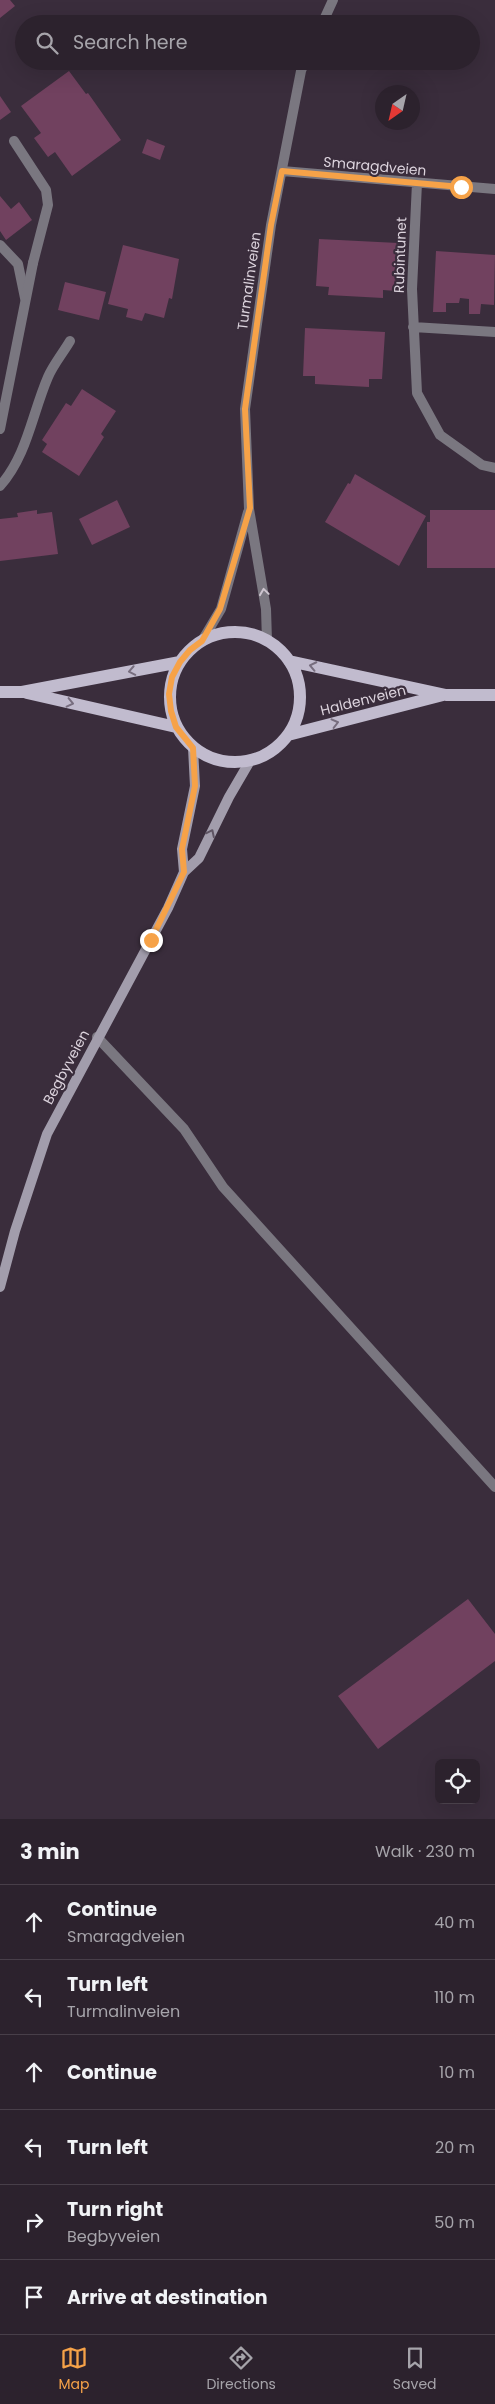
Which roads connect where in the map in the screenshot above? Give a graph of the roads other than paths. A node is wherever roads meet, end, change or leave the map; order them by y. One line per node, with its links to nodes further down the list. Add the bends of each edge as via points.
1 (333, 0): 2 (street)
2 (326, 15)
3 (301, 70): 5 (street, Turmalinveien)
4 (14, 141): 9 (street, via 46,190 48,205)
5 (282, 171): 6 (street, Smaragdveien); 16 (street, Turmalinveien, via 271,225 245,409)
6 (417, 183): 7 (street, Smaragdveien); 10 (street, Rubintunet)
7 (495, 189)
8 (0, 245): 9 (street, via 18,264)
9 (26, 301): 13 (street)
10 (413, 327): 11 (street); 14 (street, Rubintunet, via 416,393 440,435 482,466)
11 (495, 332)
12 (70, 341): 15 (street, via 48,376 33,425 11,474)
13 (0, 429)
14 (495, 468)
15 (0, 486)
16 (250, 508): 17 (street, Turmalinveien, one-way to 16, via 266,608); 18 (street, Turmalinveien, via 220,609)
17 (267, 640): 18 (main road, via 234,632); 19 (main road)
18 (202, 641): 20 (main road)
19 (289, 661): 23 (main road, Haldenveien, one-way to 19); 26 (main road, via 300,690 297,714)
20 (180, 662): 22 (main road, one-way to 22); 25 (main road, via 172,677 169,694)
21 (0, 692): 22 (main road)
22 (22, 692): 25 (main road, one-way to 25)
23 (446, 695): 24 (main road, Haldenveien); 26 (main road, Haldenveien, one-way to 23)
24 (495, 695)
25 (176, 727): 27 (main road)
26 (288, 735): 28 (main road, via 278,747)
27 (193, 748): 28 (main road, via 217,760); 29 (main road, Begbyveien, via 195,786 182,849)
28 (250, 761): 29 (main road, Begbyveien, one-way to 28, via 199,858)
29 (184, 872): 30 (main road, Begbyveien, via 164,916)
30 (97, 1037): 31 (main road, Begbyveien, via 47,1134 20,1213); 32 (street, via 184,1129 223,1187)
31 (0, 1287)
32 (495, 1487)

